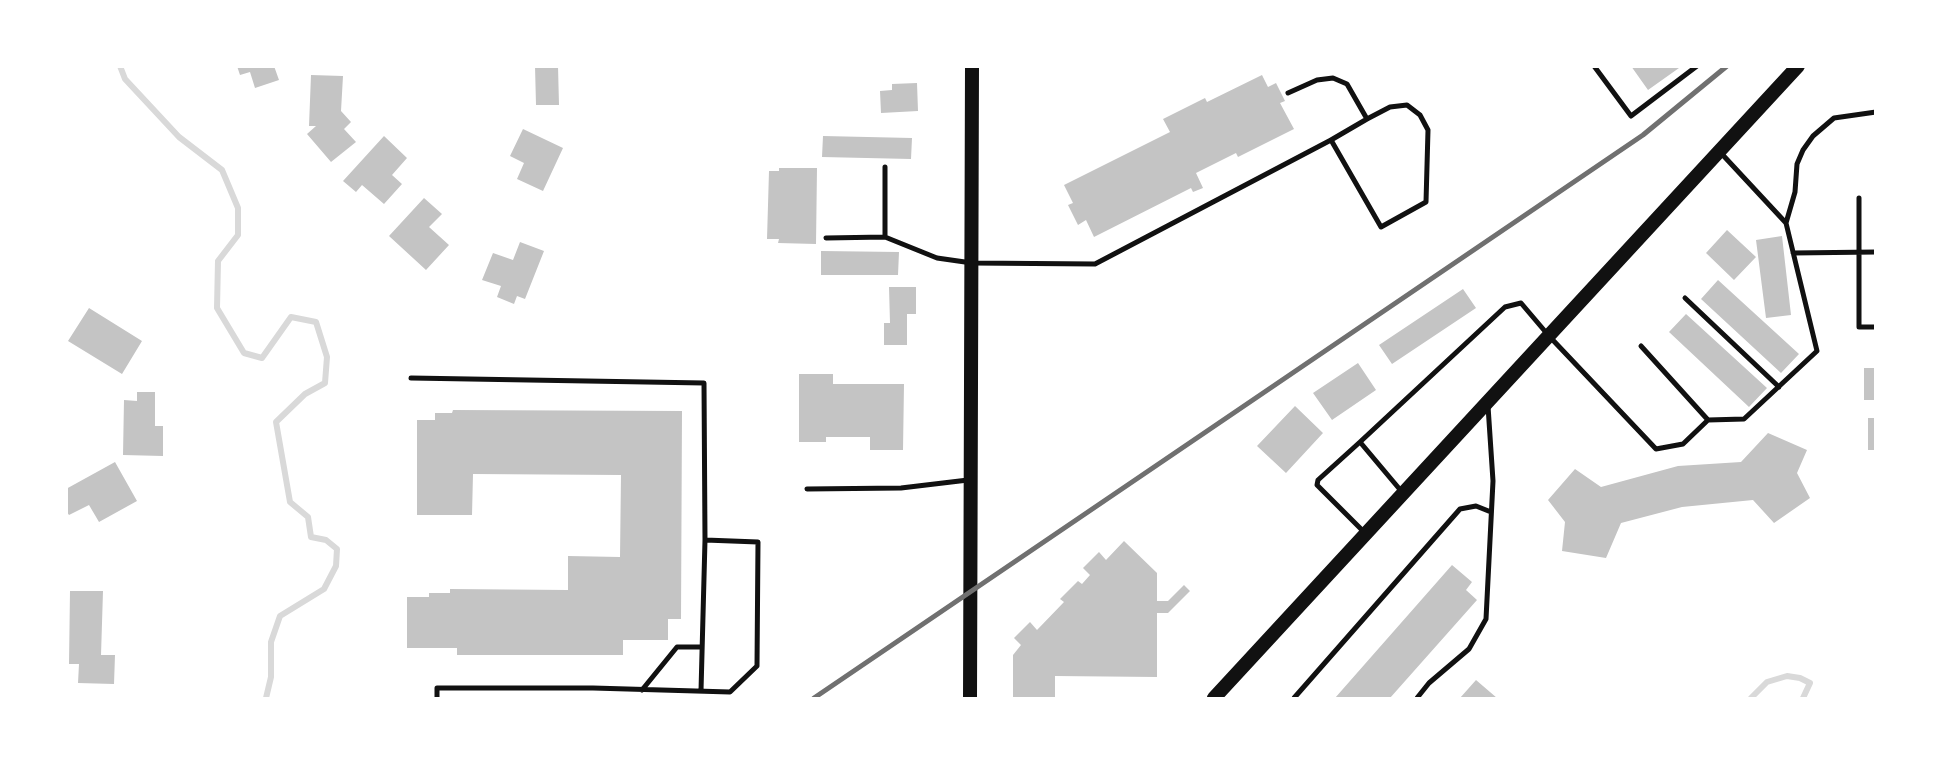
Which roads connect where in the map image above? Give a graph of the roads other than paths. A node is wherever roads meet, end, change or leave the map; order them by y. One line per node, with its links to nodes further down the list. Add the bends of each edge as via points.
1 (972, 66): 18 (main road)
2 (1594, 66): 3 (lane, via 1631,116)
3 (1697, 66)
4 (1798, 66): 9 (main road)
5 (1288, 93): 7 (lane, via 1333,78 1347,84)
6 (1875, 112): 12 (lane, via 1834,118 1813,136 1797,164)
7 (1367, 119): 8 (lane); 8 (lane, via 1390,107 1407,105 1420,115 1428,130 1426,202 1381,227)
8 (1331, 140): 18 (lane, via 1095,264)
9 (1720, 151): 12 (lane); 21 (main road)
10 (885, 167): 13 (lane)
11 (1859, 198): 15 (lane)
12 (1786, 223): 17 (lane)
13 (886, 237): 14 (lane); 18 (lane, via 937,258)
14 (826, 238)
15 (1860, 252): 16 (lane); 17 (lane); 20 (lane, via 1859,327)
16 (1875, 252)
17 (1793, 253): 24 (lane, via 1816,351)
18 (972, 263): 28 (main road)
19 (1685, 298): 24 (lane)
20 (1875, 327)
21 (1549, 336): 25 (main road); 26 (lane, via 1656,449 1683,444); 27 (lane, via 1521,303 1505,307)
22 (1641, 346): 26 (lane)
23 (411, 378): 33 (lane, via 704,383)
24 (1779, 387): 26 (lane, via 1744,419)
25 (1487, 403): 30 (main road); 31 (lane)
26 (1708, 420)
27 (1360, 442): 30 (lane); 32 (lane, via 1317,485)
28 (972, 480): 29 (lane, via 901,488); 40 (main road)
29 (807, 489)
30 (1404, 494): 32 (main road)
31 (1492, 512): 42 (lane, via 1476,506 1460,509); 43 (lane, via 1486,619 1469,649)
32 (1366, 534): 41 (main road)
33 (705, 540): 34 (lane); 37 (lane, via 758,542 757,666 730,692)
34 (702, 646): 36 (lane, via 677,646); 37 (lane)
35 (593, 688): 36 (lane); 38 (lane, via 437,688); 39 (lane)
36 (642, 690): 37 (lane)
37 (701, 691)
38 (437, 698)
39 (592, 698)
40 (970, 698)
41 (1214, 698)
42 (1294, 698)
43 (1417, 698)

